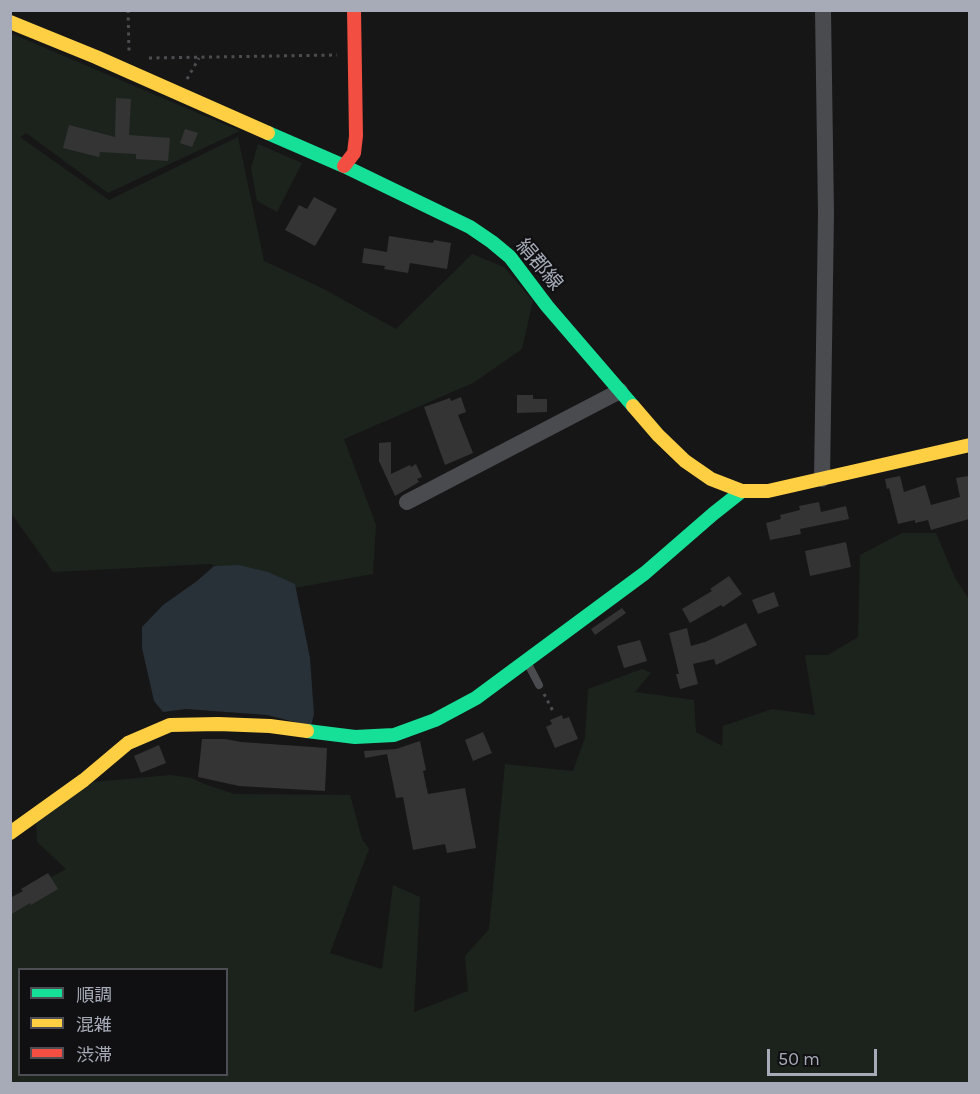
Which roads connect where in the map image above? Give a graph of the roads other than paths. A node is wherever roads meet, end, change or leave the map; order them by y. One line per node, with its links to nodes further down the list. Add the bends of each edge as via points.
1 (354, 10): 4 (main road, via 356,136 354,153)
2 (822, 10): 7 (street, via 826,214)
3 (10, 22): 4 (main road, 絹郡線)
4 (344, 166): 5 (main road, 絹郡線, via 470,227 492,242 510,257)
5 (620, 391): 8 (main road, 絹郡線, via 685,461 711,479); 9 (street)
6 (969, 445): 7 (main road, 絹郡線)
7 (822, 479): 8 (main road, 絹郡線, via 768,491)
8 (742, 491): 10 (main road, via 645,573)
9 (407, 502)
10 (527, 661): 11 (lane); 12 (main road, via 476,698 435,720 394,735 355,737 270,726 170,725 128,743)
11 (539, 685)
12 (10, 833)

